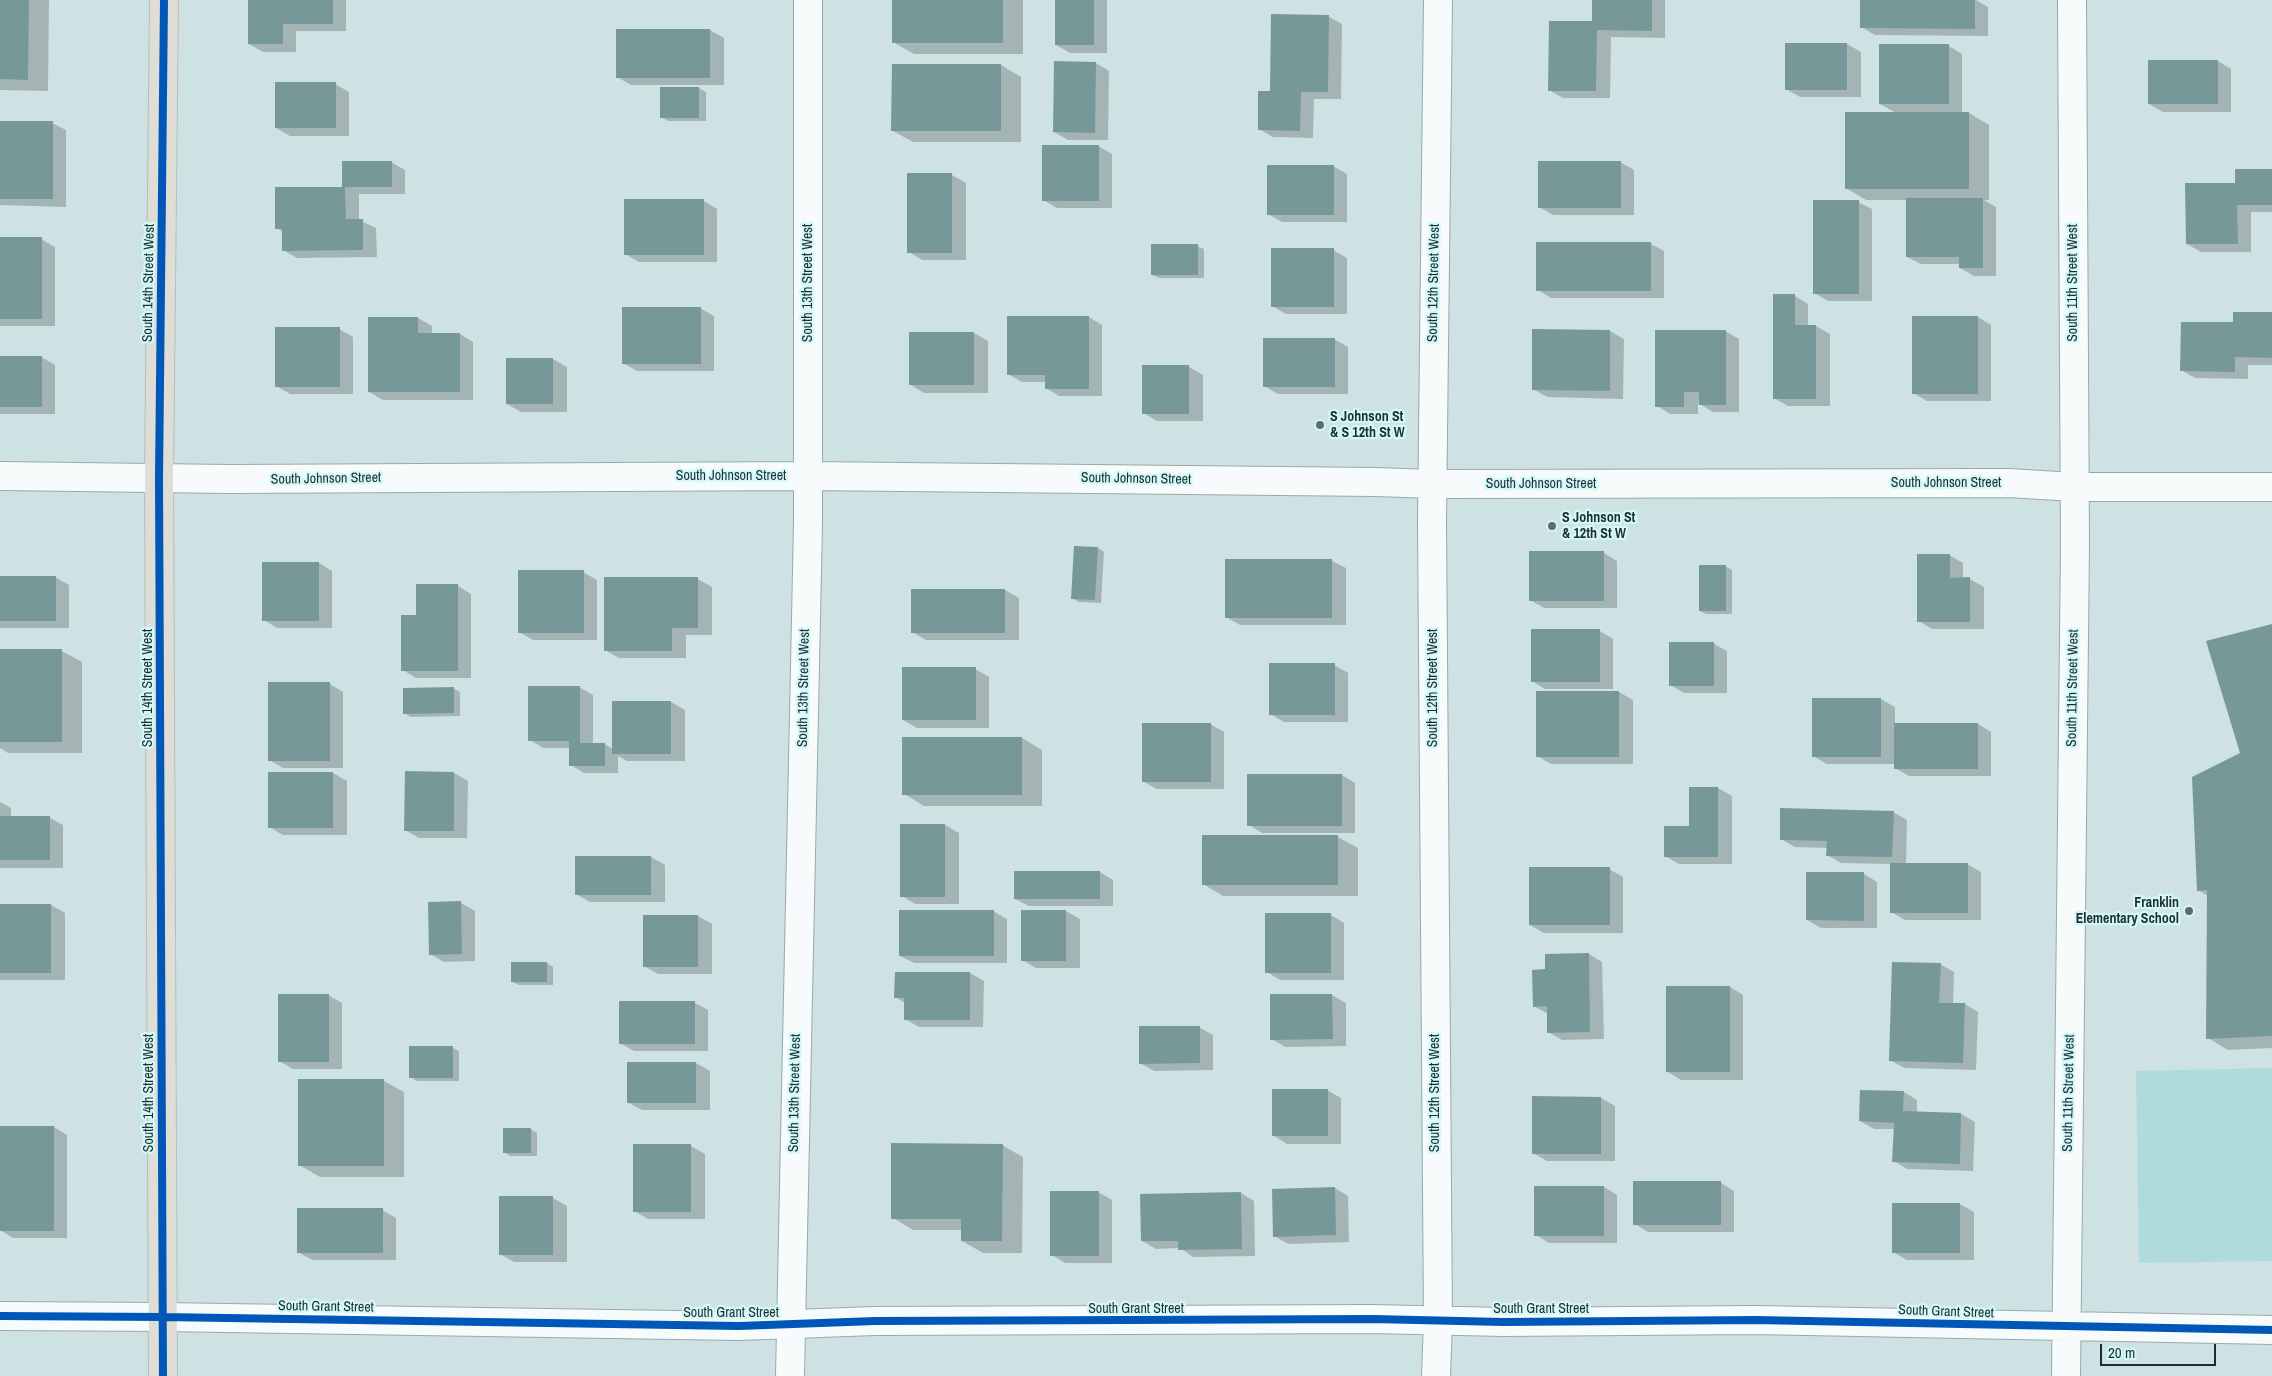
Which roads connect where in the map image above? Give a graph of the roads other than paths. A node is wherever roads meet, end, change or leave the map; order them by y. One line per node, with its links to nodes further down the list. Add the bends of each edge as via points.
1 (164, 0): 7 (main road, South 14th Street West)
2 (808, 0): 6 (street, South 13th Street West)
3 (1438, 0): 8 (street, South 12th Street West)
4 (2072, 0): 9 (street, South 11th Street West)
5 (0, 476): 7 (street, South Johnson Street)
6 (807, 476): 7 (street, South Johnson Street); 8 (street, South Johnson Street); 14 (street, South 13th Street West)
7 (159, 478): 12 (main road, South 14th Street West)
8 (1433, 484): 9 (street, South Johnson Street, via 2009,483); 13 (street, South 12th Street West)
9 (2074, 487): 10 (street, South Johnson Street); 15 (street, South 11th Street West)
10 (2272, 487)
11 (0, 1316): 12 (street, South Grant Street)
12 (163, 1316): 14 (street, South Grant Street); 17 (main road, South 14th Street West)
13 (1438, 1321): 14 (street, South Grant Street, via 875,1321); 15 (street, South Grant Street, via 1754,1320); 19 (street, South 12th Street West)
14 (792, 1325): 18 (street, South 13th Street West)
15 (2067, 1325): 16 (street, South Grant Street); 20 (street, South 11th Street West)
16 (2272, 1330)
17 (163, 1376)
18 (790, 1376)
19 (1436, 1376)
20 (2066, 1376)

